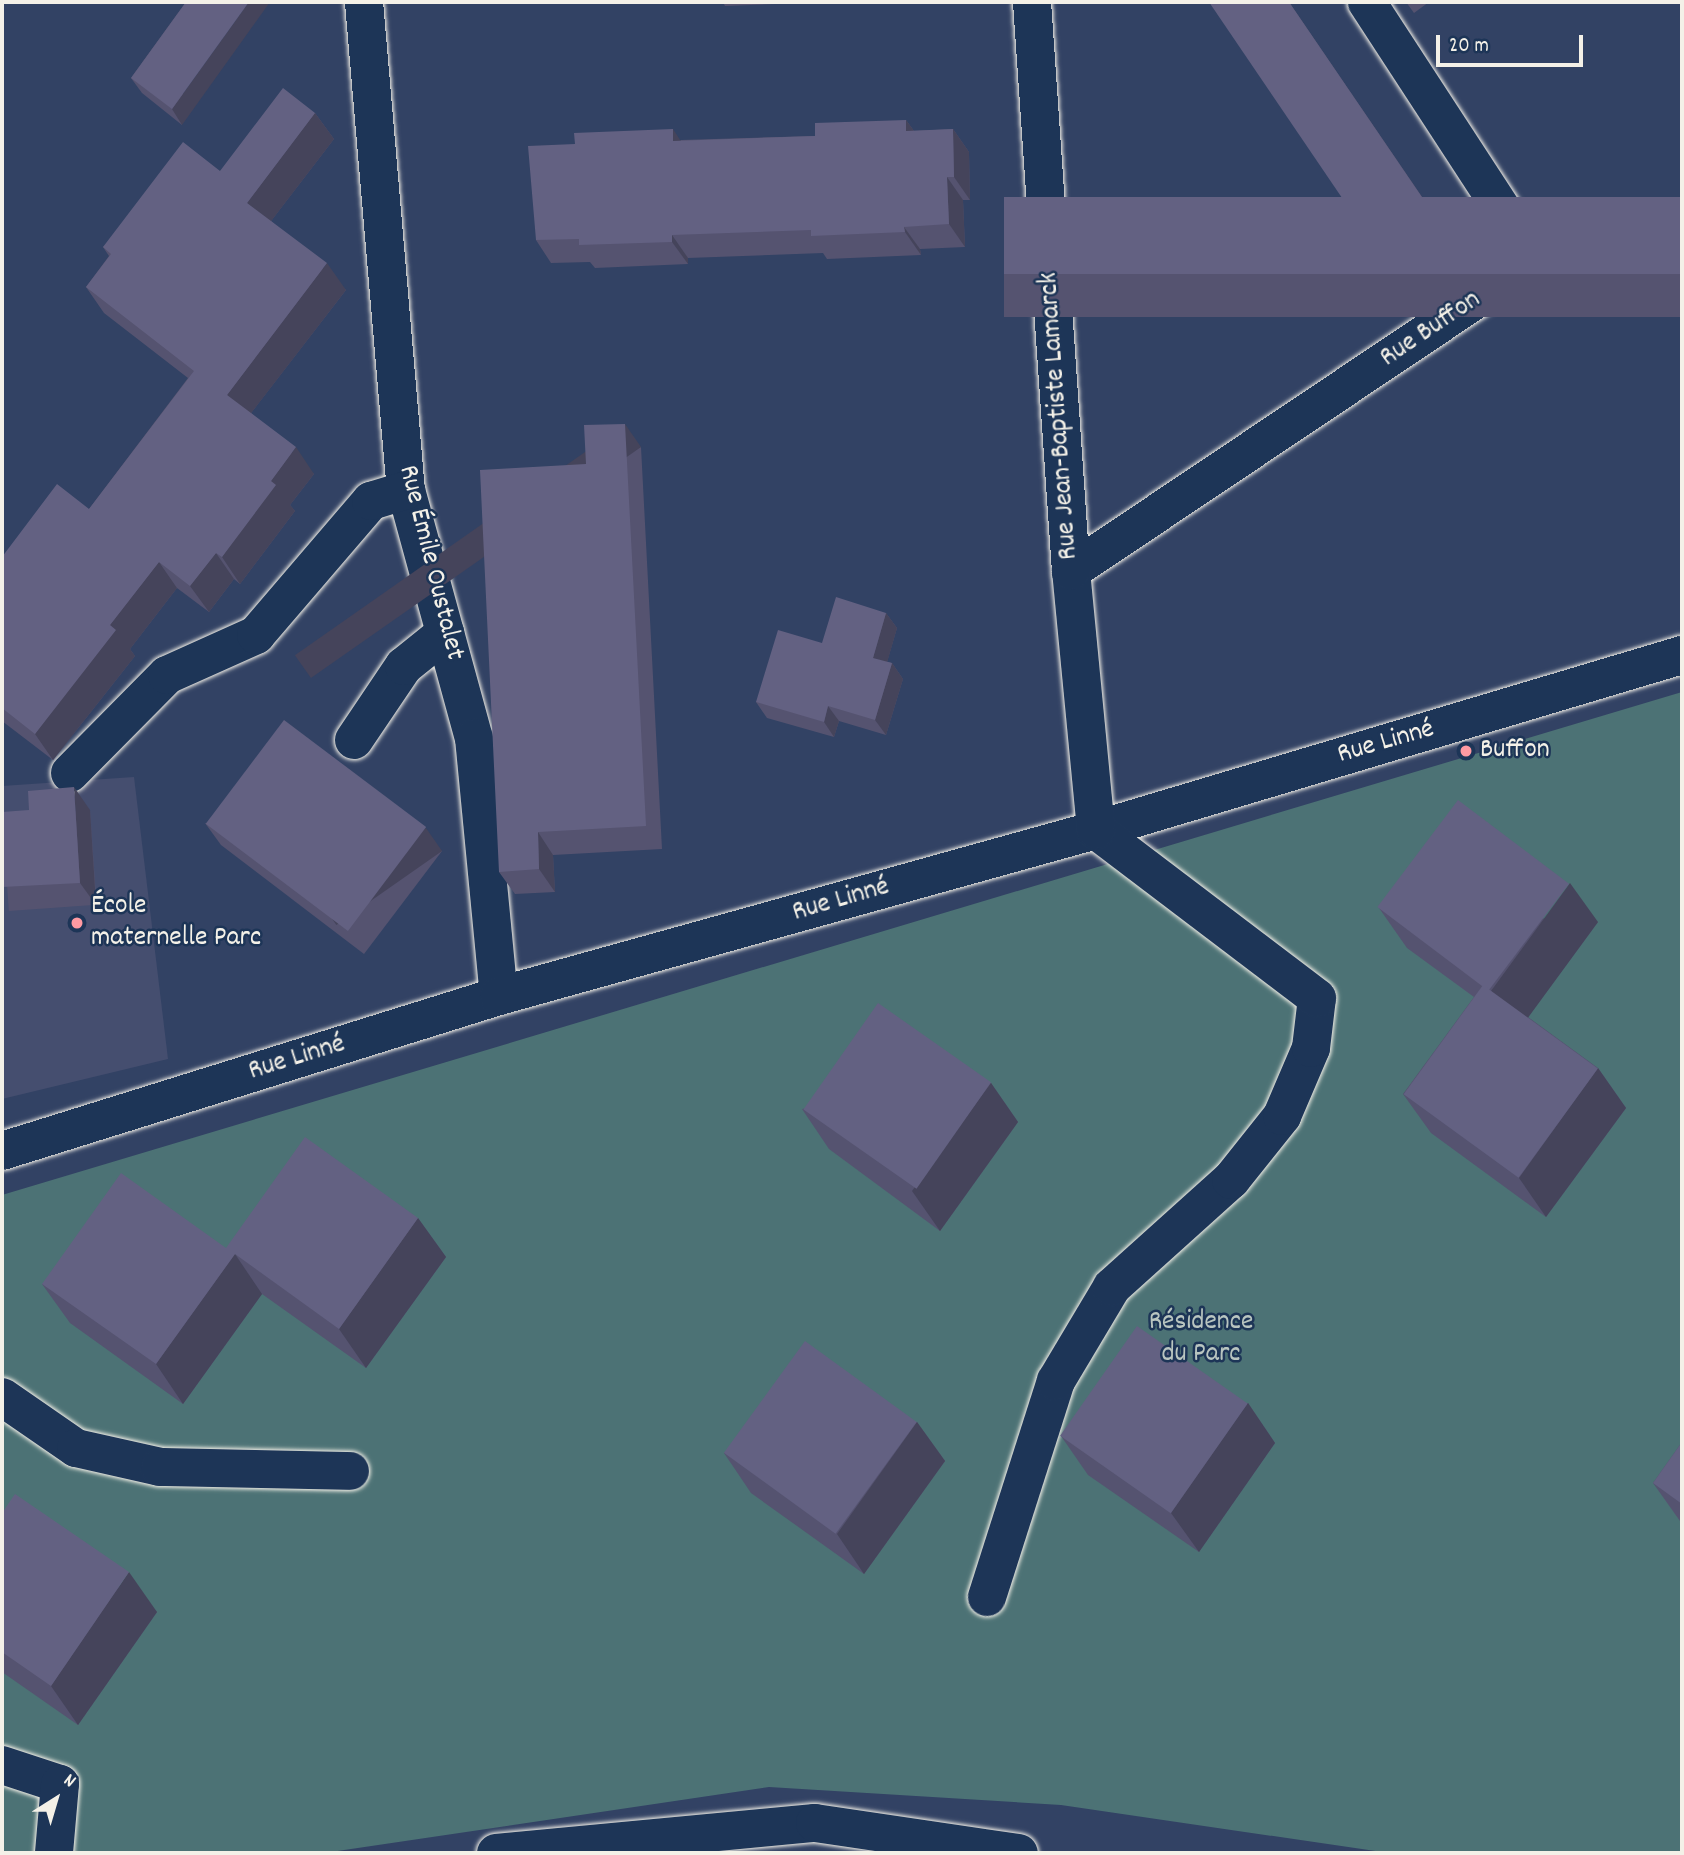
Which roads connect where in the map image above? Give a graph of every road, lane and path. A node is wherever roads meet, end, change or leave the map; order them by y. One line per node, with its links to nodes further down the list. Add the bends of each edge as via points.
1 (364, 2): 4 (street, Rue Émile Oustalet)
2 (1032, 2): 5 (street, Rue Jean-Baptiste Lamarck)
3 (1367, 2): 5 (street, Rue Buffon, via 1535,260)
4 (406, 490): 6 (street, Rue Émile Oustalet); 9 (street, via 371,501 256,635 167,675)
5 (1070, 571): 10 (street, Rue Jean-Baptiste Lamarck)
6 (445, 633): 8 (street, via 404,666); 11 (street, Rue Émile Oustalet, via 474,738)
7 (1682, 655): 10 (street, Rue Linné)
8 (354, 740)
9 (70, 773)
10 (1096, 830): 11 (street, Rue Linné); 15 (street, via 1317,998 1311,1048 1282,1116 1231,1180 1112,1287 1056,1381)
11 (499, 996): 12 (street, Rue Linné)
12 (2, 1151)
13 (2, 1397): 14 (street, via 76,1448 160,1468)
14 (350, 1471)
15 (986, 1597)
16 (2, 1765): 18 (street, via 60,1784)
17 (508, 1852): 19 (street, via 815,1823)
18 (54, 1853)
19 (1018, 1853)

